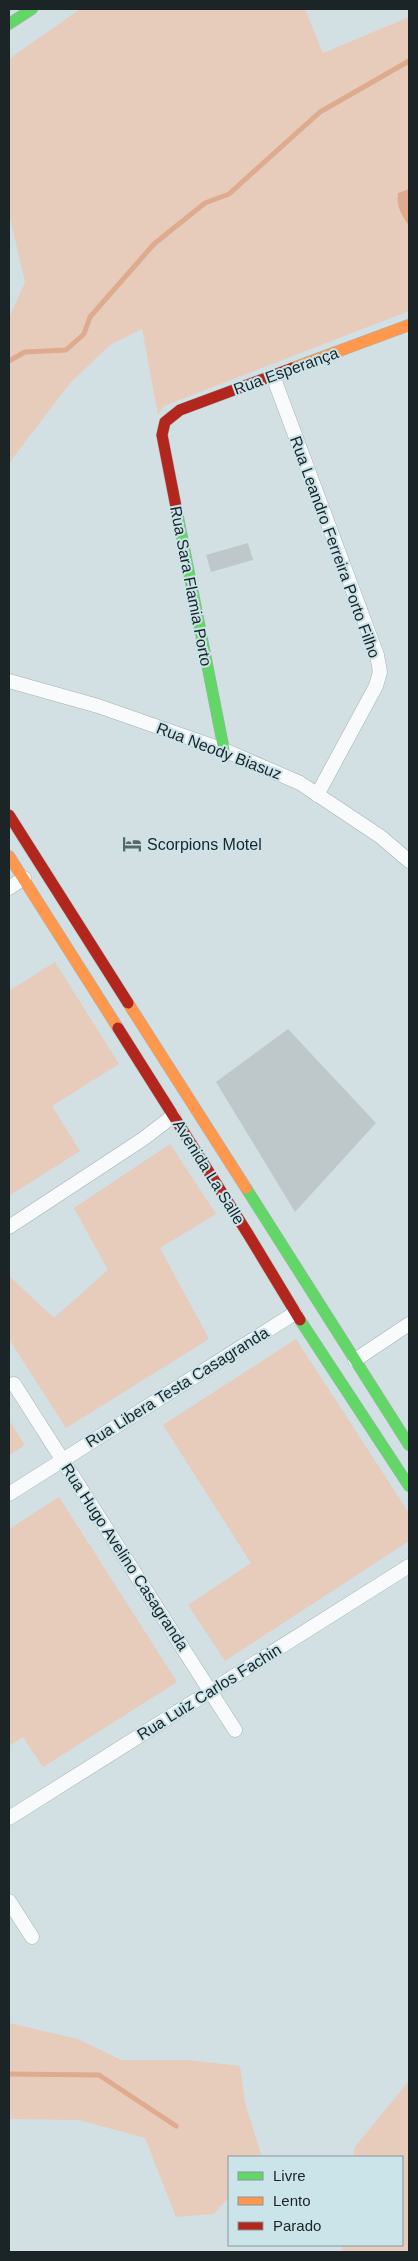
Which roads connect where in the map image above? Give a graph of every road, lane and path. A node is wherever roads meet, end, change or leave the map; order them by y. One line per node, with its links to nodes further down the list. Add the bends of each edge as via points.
1 (32, 9): 2 (main road)
2 (9, 24)
3 (409, 325): 4 (main road, Rua Esperança)
4 (273, 376): 5 (main road, Rua Esperança, via 180,410); 8 (street, Rua Leandro Ferreira Porto Filho, via 377,655 380,672 376,686)
5 (165, 422): 7 (main road, Rua Sara Flamia Porto, via 162,435)
6 (9, 681): 7 (street, Rua Neody Biasuz, via 98,706)
7 (224, 750): 8 (street, Rua Neody Biasuz, via 300,783)
8 (317, 795): 11 (street, Rua Neody Biasuz, via 381,837)
9 (9, 816): 14 (main road, Avenida La Salle)
10 (9, 856): 12 (main road, Avenida La Salle)
11 (409, 862)
12 (24, 878): 13 (street); 15 (main road, Avenida La Salle)
13 (9, 888)
14 (78, 922): 15 (main road); 17 (main road, Avenida La Salle)
15 (59, 933): 16 (main road, Avenida La Salle)
16 (173, 1116): 18 (street); 19 (main road, Avenida La Salle)
17 (268, 1222): 19 (main road); 22 (main road, Avenida La Salle)
18 (9, 1227)
19 (248, 1234): 20 (main road, Avenida La Salle)
20 (296, 1313): 25 (street, Rua Libera Testa Casagranda); 26 (main road, Avenida La Salle)
21 (409, 1324): 22 (street)
22 (355, 1360): 24 (main road, Avenida La Salle)
23 (14, 1384): 25 (street, Rua Hugo Avelino Casagranda)
24 (409, 1445)
25 (63, 1460): 27 (street, Rua Libera Testa Casagranda); 29 (street, Rua Hugo Avelino Casagranda)
26 (409, 1486)
27 (9, 1494)
28 (409, 1566): 29 (street, Rua Luiz Carlos Fachin)
29 (210, 1691): 30 (street, Rua Hugo Avelino Casagranda); 31 (street, Rua Luiz Carlos Fachin)
30 (235, 1730)
31 (9, 1818)
32 (9, 1901): 33 (street)
33 (32, 1937)

